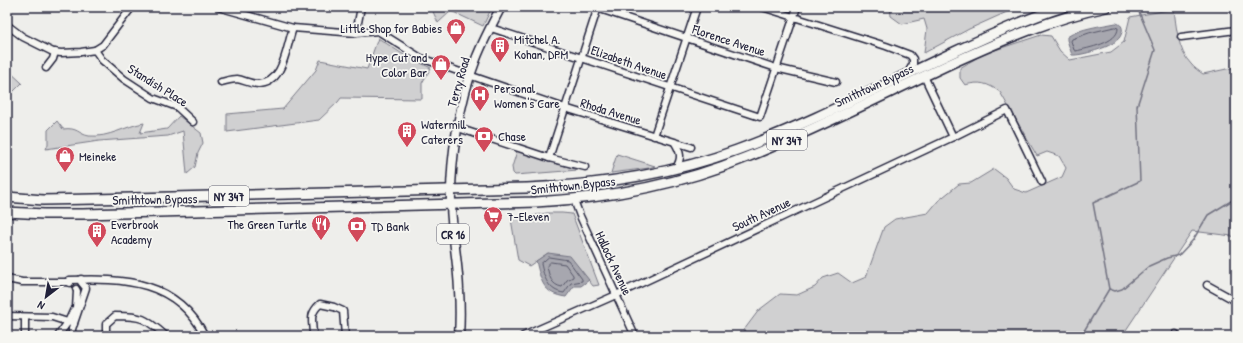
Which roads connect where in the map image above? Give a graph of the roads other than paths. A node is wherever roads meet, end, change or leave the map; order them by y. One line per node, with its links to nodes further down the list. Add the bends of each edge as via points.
1 (132, 7): 20 (street, via 103,45)
2 (218, 7): 11 (street, Rhoda Avenue)
3 (360, 7): 17 (street)
4 (501, 7): 15 (main road, Terry Road / CR 16)
5 (596, 7): 18 (street, Florence Avenue); 22 (street)
6 (697, 7): 18 (street)
7 (762, 7): 12 (street)
8 (797, 7): 12 (street)
9 (1063, 7): 25 (highway, Smithtown Bypass / NY 347, via 998,32)
10 (1106, 7): 27 (highway, Smithtown Bypass / NY 347, via 1028,30)
11 (238, 10): 14 (street, Rhoda Avenue)
12 (794, 17): 24 (street); 25 (street, via 910,55 914,64)
13 (7, 25): 21 (street)
14 (292, 28): 17 (street, Rhoda Avenue); 28 (street, via 280,70 274,78 259,84 236,79)
15 (491, 28): 22 (street, Elizabeth Avenue); 26 (main road, Terry Road / CR 16)
16 (1236, 30): 19 (street)
17 (356, 33): 26 (street, Rhoda Avenue, via 378,32 421,58)
18 (687, 38): 24 (street, Florence Avenue); 30 (street)
19 (1181, 38)
20 (95, 50): 21 (street); 32 (street, Standish Place, via 102,60 124,78 152,98 177,107)
21 (55, 52): 23 (street)
22 (582, 58): 30 (street, Elizabeth Avenue); 31 (street)
23 (46, 68)
24 (776, 68): 29 (street, Florence Avenue); 30 (street, Elizabeth Avenue, via 760,117)
25 (908, 73): 40 (highway, Smithtown Bypass / NY 347, via 765,139 711,159)
26 (471, 76): 31 (street, Rhoda Avenue); 33 (main road, Terry Road / CR 16)
27 (924, 76): 35 (street); 44 (highway, Smithtown Bypass / NY 347, via 760,152 721,167 645,189)
28 (221, 82)
29 (836, 82)
30 (670, 88): 34 (street)
31 (565, 108): 34 (street, Rhoda Avenue); 38 (street)
32 (193, 122)
33 (458, 128): 38 (street); 42 (main road, Terry Road / CR 16)
34 (654, 136): 36 (street, Rhoda Avenue)
35 (953, 137): 41 (street, South Avenue, via 1007,110); 51 (street, South Avenue)
36 (675, 143): 37 (street, Rhoda Avenue); 40 (street, via 681,156)
37 (691, 147)
38 (549, 158): 39 (street)
39 (585, 166)
40 (676, 168): 42 (highway, Smithtown Bypass / NY 347, via 578,185)
41 (1042, 182)
42 (451, 190): 43 (highway, Smithtown Bypass / NY 347, via 86,200); 45 (main road, Terry Road / CR 16)
43 (7, 198)
44 (574, 200): 45 (highway, Smithtown Bypass / NY 347); 51 (street, Hallock Avenue)
45 (451, 204): 46 (highway, Smithtown Bypass / NY 347, via 82,214); 66 (main road, Terry Road / CR 16, via 459,290)
46 (7, 212)
47 (7, 279): 48 (street, via 22,282)
48 (81, 281): 50 (street); 53 (street, via 86,288); 63 (street, via 117,281 157,289 187,310)
49 (1206, 285): 52 (street)
50 (76, 289): 53 (street); 54 (street)
51 (616, 295): 67 (street, South Avenue); 68 (street, Hallock Avenue)
52 (1236, 301)
53 (79, 302): 54 (street); 57 (street)
54 (73, 311): 57 (street)
55 (7, 316): 56 (street)
56 (26, 317): 57 (street, via 52,317); 58 (street)
57 (71, 323): 59 (street); 60 (street)
58 (25, 336)
59 (58, 336)
60 (72, 336)
61 (106, 336): 62 (street, via 106,324 115,316 143,318)
62 (166, 336)
63 (205, 336)
64 (313, 336): 65 (street, via 312,314 320,304 343,311)
65 (345, 336)
66 (459, 336)
67 (523, 336)
68 (635, 336)

